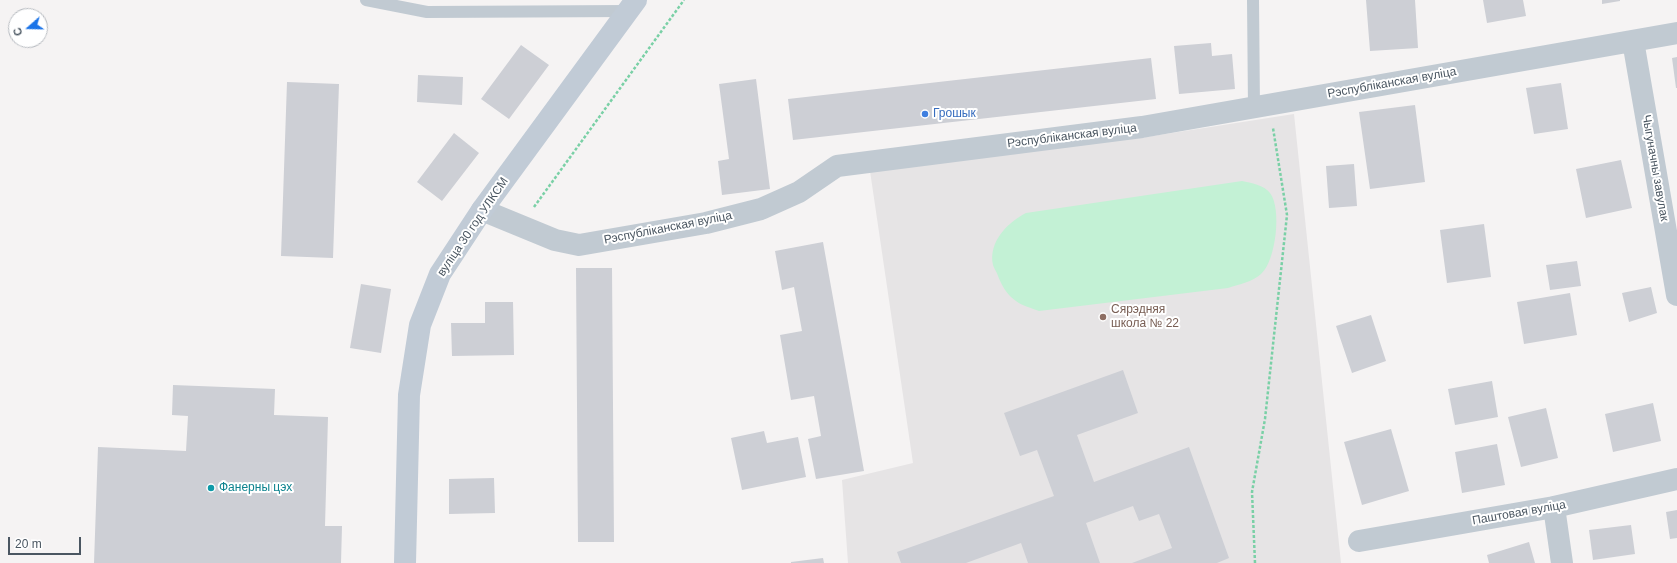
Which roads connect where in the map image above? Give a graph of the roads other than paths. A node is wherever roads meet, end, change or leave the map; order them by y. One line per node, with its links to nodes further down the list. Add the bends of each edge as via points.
1 (366, 0): 3 (lane, via 427,12)
2 (1253, 0): 6 (lane)
3 (632, 6): 7 (main road, вуліца 30 год УЛКСМ)
4 (1677, 33): 5 (street, Рэспубліканская вуліца)
5 (1633, 41): 6 (street, Рэспубліканская вуліца); 8 (street, Чыгуначны завулак)
6 (1261, 106): 7 (street, Рэспубліканская вуліца, via 1142,127 837,166 799,192 761,209 706,223 579,244 555,240)
7 (482, 210): 12 (main road, вуліца 30 год УЛКСМ, via 440,274 420,325 409,395)
8 (1677, 295)
9 (1677, 479): 10 (street, Паштовая вуліца)
10 (1554, 507): 11 (street, Паштовая вуліца); 13 (street)
11 (1359, 541)
12 (405, 563)
13 (1562, 563)

